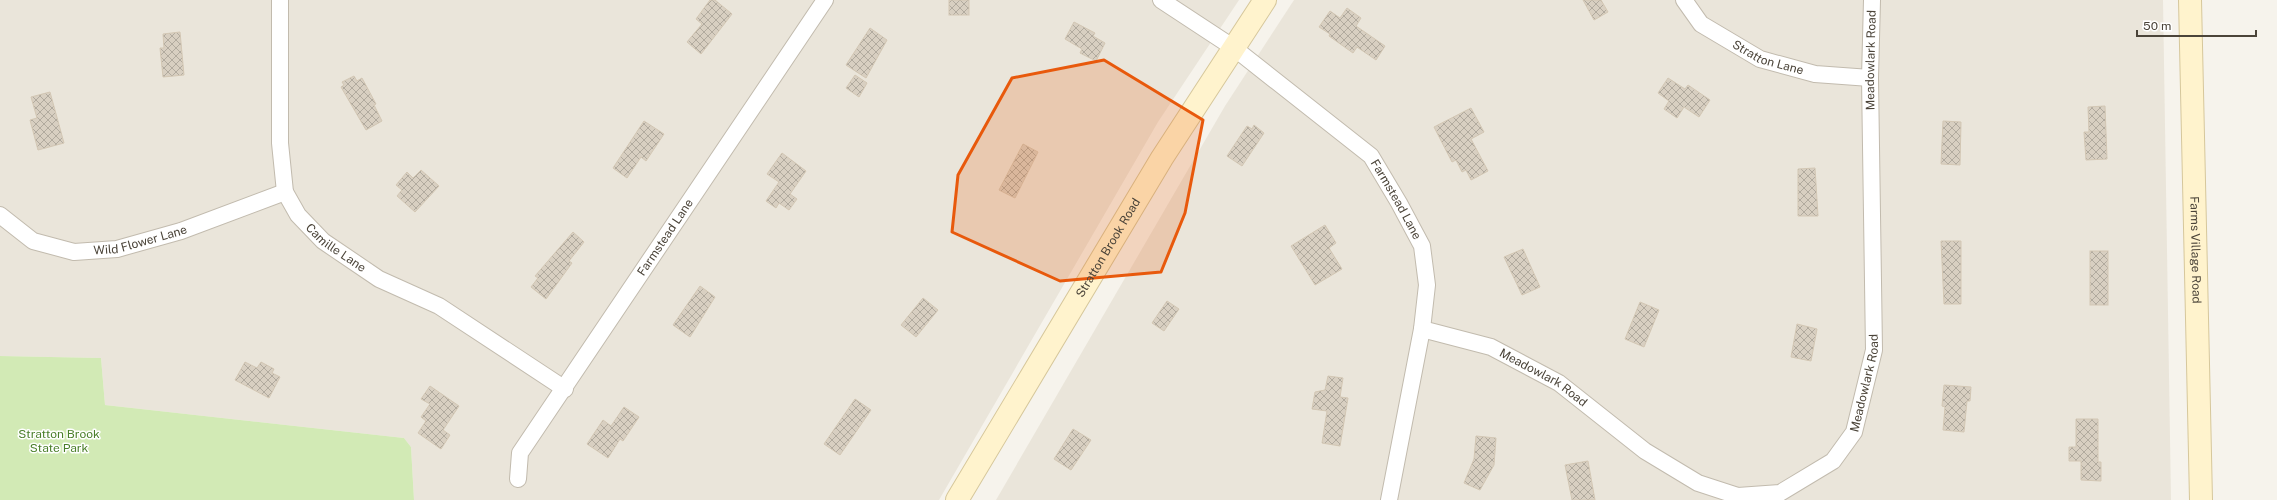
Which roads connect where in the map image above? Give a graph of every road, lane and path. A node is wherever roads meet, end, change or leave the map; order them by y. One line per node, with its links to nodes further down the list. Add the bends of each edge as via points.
1 (280, 0): 10 (street, Camille Lane, via 280,143)
2 (825, 0): 13 (street, Farmstead Lane, via 722,150)
3 (1161, 0): 8 (street, Farmstead Lane)
4 (1265, 0): 8 (street, Stratton Brook Road)
5 (1684, 0): 9 (street, Stratton Lane, via 1701,24 1760,59 1815,74)
6 (1872, 0): 9 (street, Meadowlark Road)
7 (2190, 0): 17 (street, Farms Village Road)
8 (1234, 48): 12 (street, Farmstead Lane, via 1371,156 1422,246 1427,285); 15 (street, Stratton Brook Road, via 1162,158)
9 (1870, 78): 12 (street, Meadowlark Road, via 1874,350 1854,432 1833,461 1780,493 1738,496 1698,483 1645,451 1559,383 1491,347)
10 (285, 192): 11 (street, Wild Flower Lane, via 181,230 117,249 74,252 32,241); 13 (street, Camille Lane, via 298,216 334,250 379,279 439,306)
11 (0, 215)
12 (1422, 329): 16 (street, Farmstead Lane)
13 (565, 389): 14 (street, Farmstead Lane, via 520,453)
14 (518, 479)
15 (958, 500)
16 (1389, 500)
17 (2201, 500)

